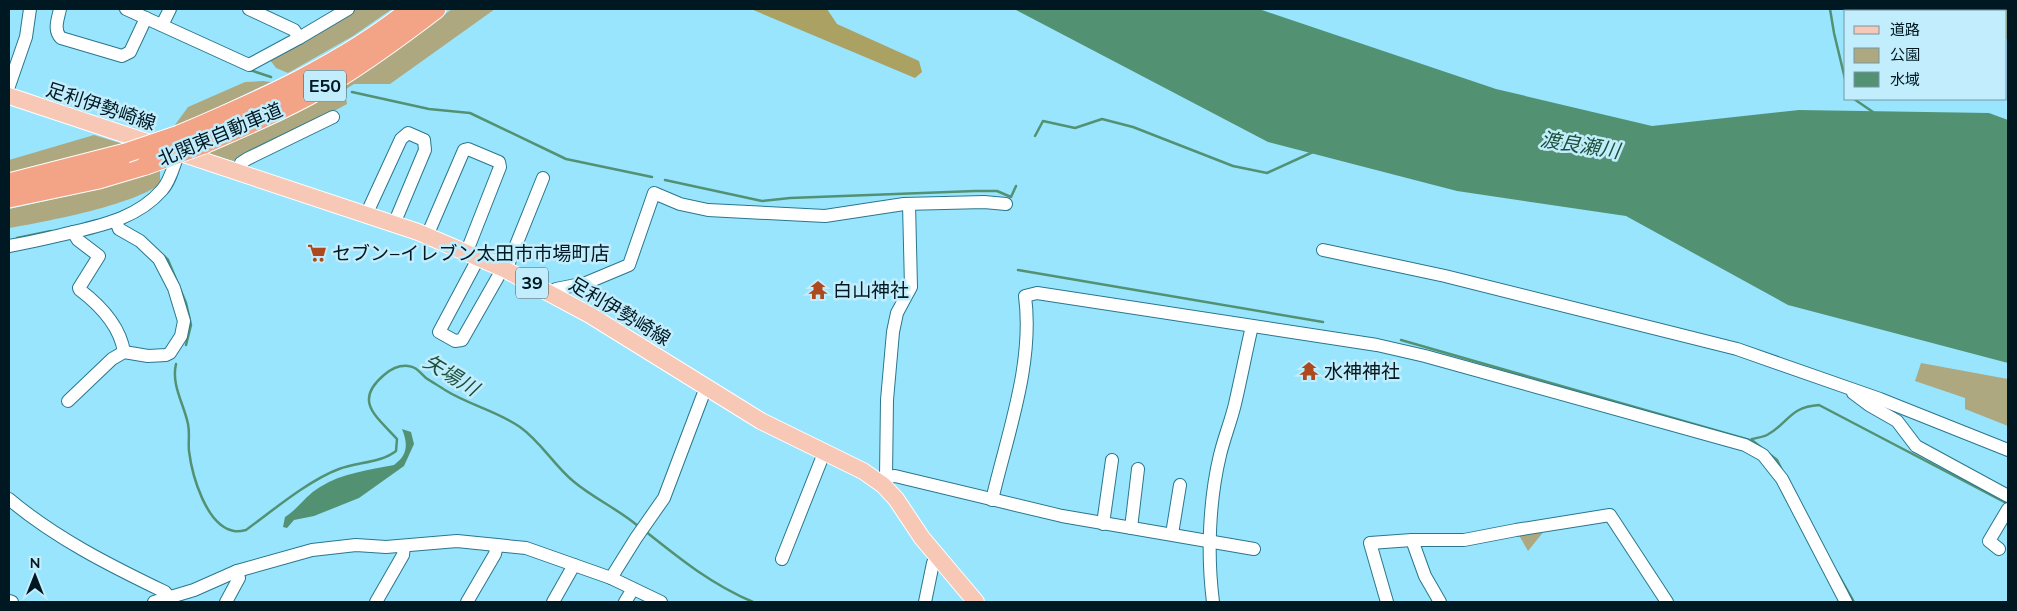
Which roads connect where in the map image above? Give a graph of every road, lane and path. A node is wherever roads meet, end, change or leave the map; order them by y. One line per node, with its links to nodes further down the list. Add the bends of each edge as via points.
1 (30, 9): 12 (street, via 26,37)
2 (60, 9): 9 (street, via 56,28 58,36 122,56 130,52)
3 (126, 9): 9 (street)
4 (170, 9): 10 (street)
5 (249, 9): 11 (street, via 294,30)
6 (348, 9): 11 (street)
7 (411, 9): 15 (highway, 北関東自動車道 / E50, via 306,76)
8 (436, 9): 19 (highway, 北関東自動車道 / E50, bridge, via 331,82 272,114 146,165 99,179)
9 (146, 18): 10 (street)
10 (162, 25): 11 (street, via 249,64)
11 (299, 38)
12 (9, 86)
13 (9, 96): 15 (main road, 足利伊勢崎線 / 39)
14 (333, 117): 16 (street, via 240,163)
15 (179, 143): 16 (main road, 足利伊勢崎線 / 39); 18 (highway, 北関東自動車道 / E50, bridge); 23 (street, via 162,190)
16 (237, 172): 22 (main road, 足利伊勢崎線 / 39)
17 (543, 178): 30 (street)
18 (9, 183)
19 (9, 198)
20 (909, 204): 21 (street); 31 (street, via 825,216 708,210 654,194 629,265 586,283 556,289); 41 (street, via 911,287 897,313 893,332)
21 (1006, 204)
22 (366, 215): 24 (main road, 足利伊勢崎線 / 39); 24 (street, via 401,139 412,134 424,140 425,150)
23 (116, 221): 25 (street); 33 (street, via 119,229 140,242 162,263 184,321 170,353 148,356)
24 (394, 224): 26 (main road, 足利伊勢崎線 / 39)
25 (73, 232): 27 (street); 33 (street, via 99,256 79,288 99,305 119,333)
26 (428, 236): 29 (main road, 足利伊勢崎線 / 39); 29 (street, via 464,150 468,149 499,162 500,167)
27 (9, 246)
28 (1323, 250): 34 (street, via 1445,276 1671,332 1762,357)
29 (473, 254): 30 (main road, 足利伊勢崎線 / 39); 30 (street, via 438,332 455,342 462,340)
30 (504, 269): 31 (main road, 足利伊勢崎線 / 39)
31 (553, 294): 35 (main road, 足利伊勢崎線 / 39)
32 (1252, 326): 45 (street, via 1037,293 1025,296 1025,348 1020,393); 50 (street, via 1220,456); 76 (street, via 1377,345 1425,356 1745,445 1763,455 1782,479)
33 (124, 352): 36 (street, via 112,359)
34 (1852, 388): 37 (street); 43 (street, via 1852,392 1863,400 1898,421 1916,446)
35 (708, 389): 38 (main road, 足利伊勢崎線 / 39); 60 (street, via 664,498)
36 (68, 401)
37 (2008, 450)
38 (824, 453): 41 (main road, 足利伊勢崎線 / 39); 57 (street)
39 (1112, 460): 47 (street)
40 (1138, 468): 48 (street)
41 (885, 481): 45 (street, via 895,476); 56 (main road, 足利伊勢崎線 / 39)
42 (1180, 485): 49 (street)
43 (2008, 496)
44 (9, 499): 62 (street, via 58,536 165,592)
45 (992, 500): 47 (street)
46 (2008, 509): 55 (street, via 1989,541)
47 (1103, 524): 48 (street)
48 (1131, 528): 49 (street)
49 (1172, 534): 50 (street)
50 (1210, 540): 54 (street); 72 (street, via 1209,572)
51 (1412, 540): 73 (street, via 1370,543); 74 (street, via 1425,576); 75 (street, via 1464,540 1610,515)
52 (497, 545): 53 (street, via 457,541); 58 (street, via 526,548); 66 (street)
53 (404, 546): 59 (street, via 356,545 319,549); 65 (street, via 403,555)
54 (1254, 549)
55 (1999, 549)
56 (938, 557): 70 (street, via 933,563); 71 (main road, 足利伊勢崎線 / 39)
57 (782, 559)
58 (574, 565): 60 (street); 67 (street)
59 (237, 572): 62 (street); 64 (street, via 239,578)
60 (611, 578): 61 (street)
61 (632, 590): 68 (street); 69 (street)
62 (170, 598): 63 (street)
63 (154, 602)
64 (226, 602)
65 (376, 602)
66 (467, 602)
67 (553, 602)
68 (625, 602)
69 (661, 602)
70 (925, 602)
71 (976, 602)
72 (1213, 602)
73 (1387, 602)
74 (1440, 602)
75 (1667, 602)
76 (1846, 602)

